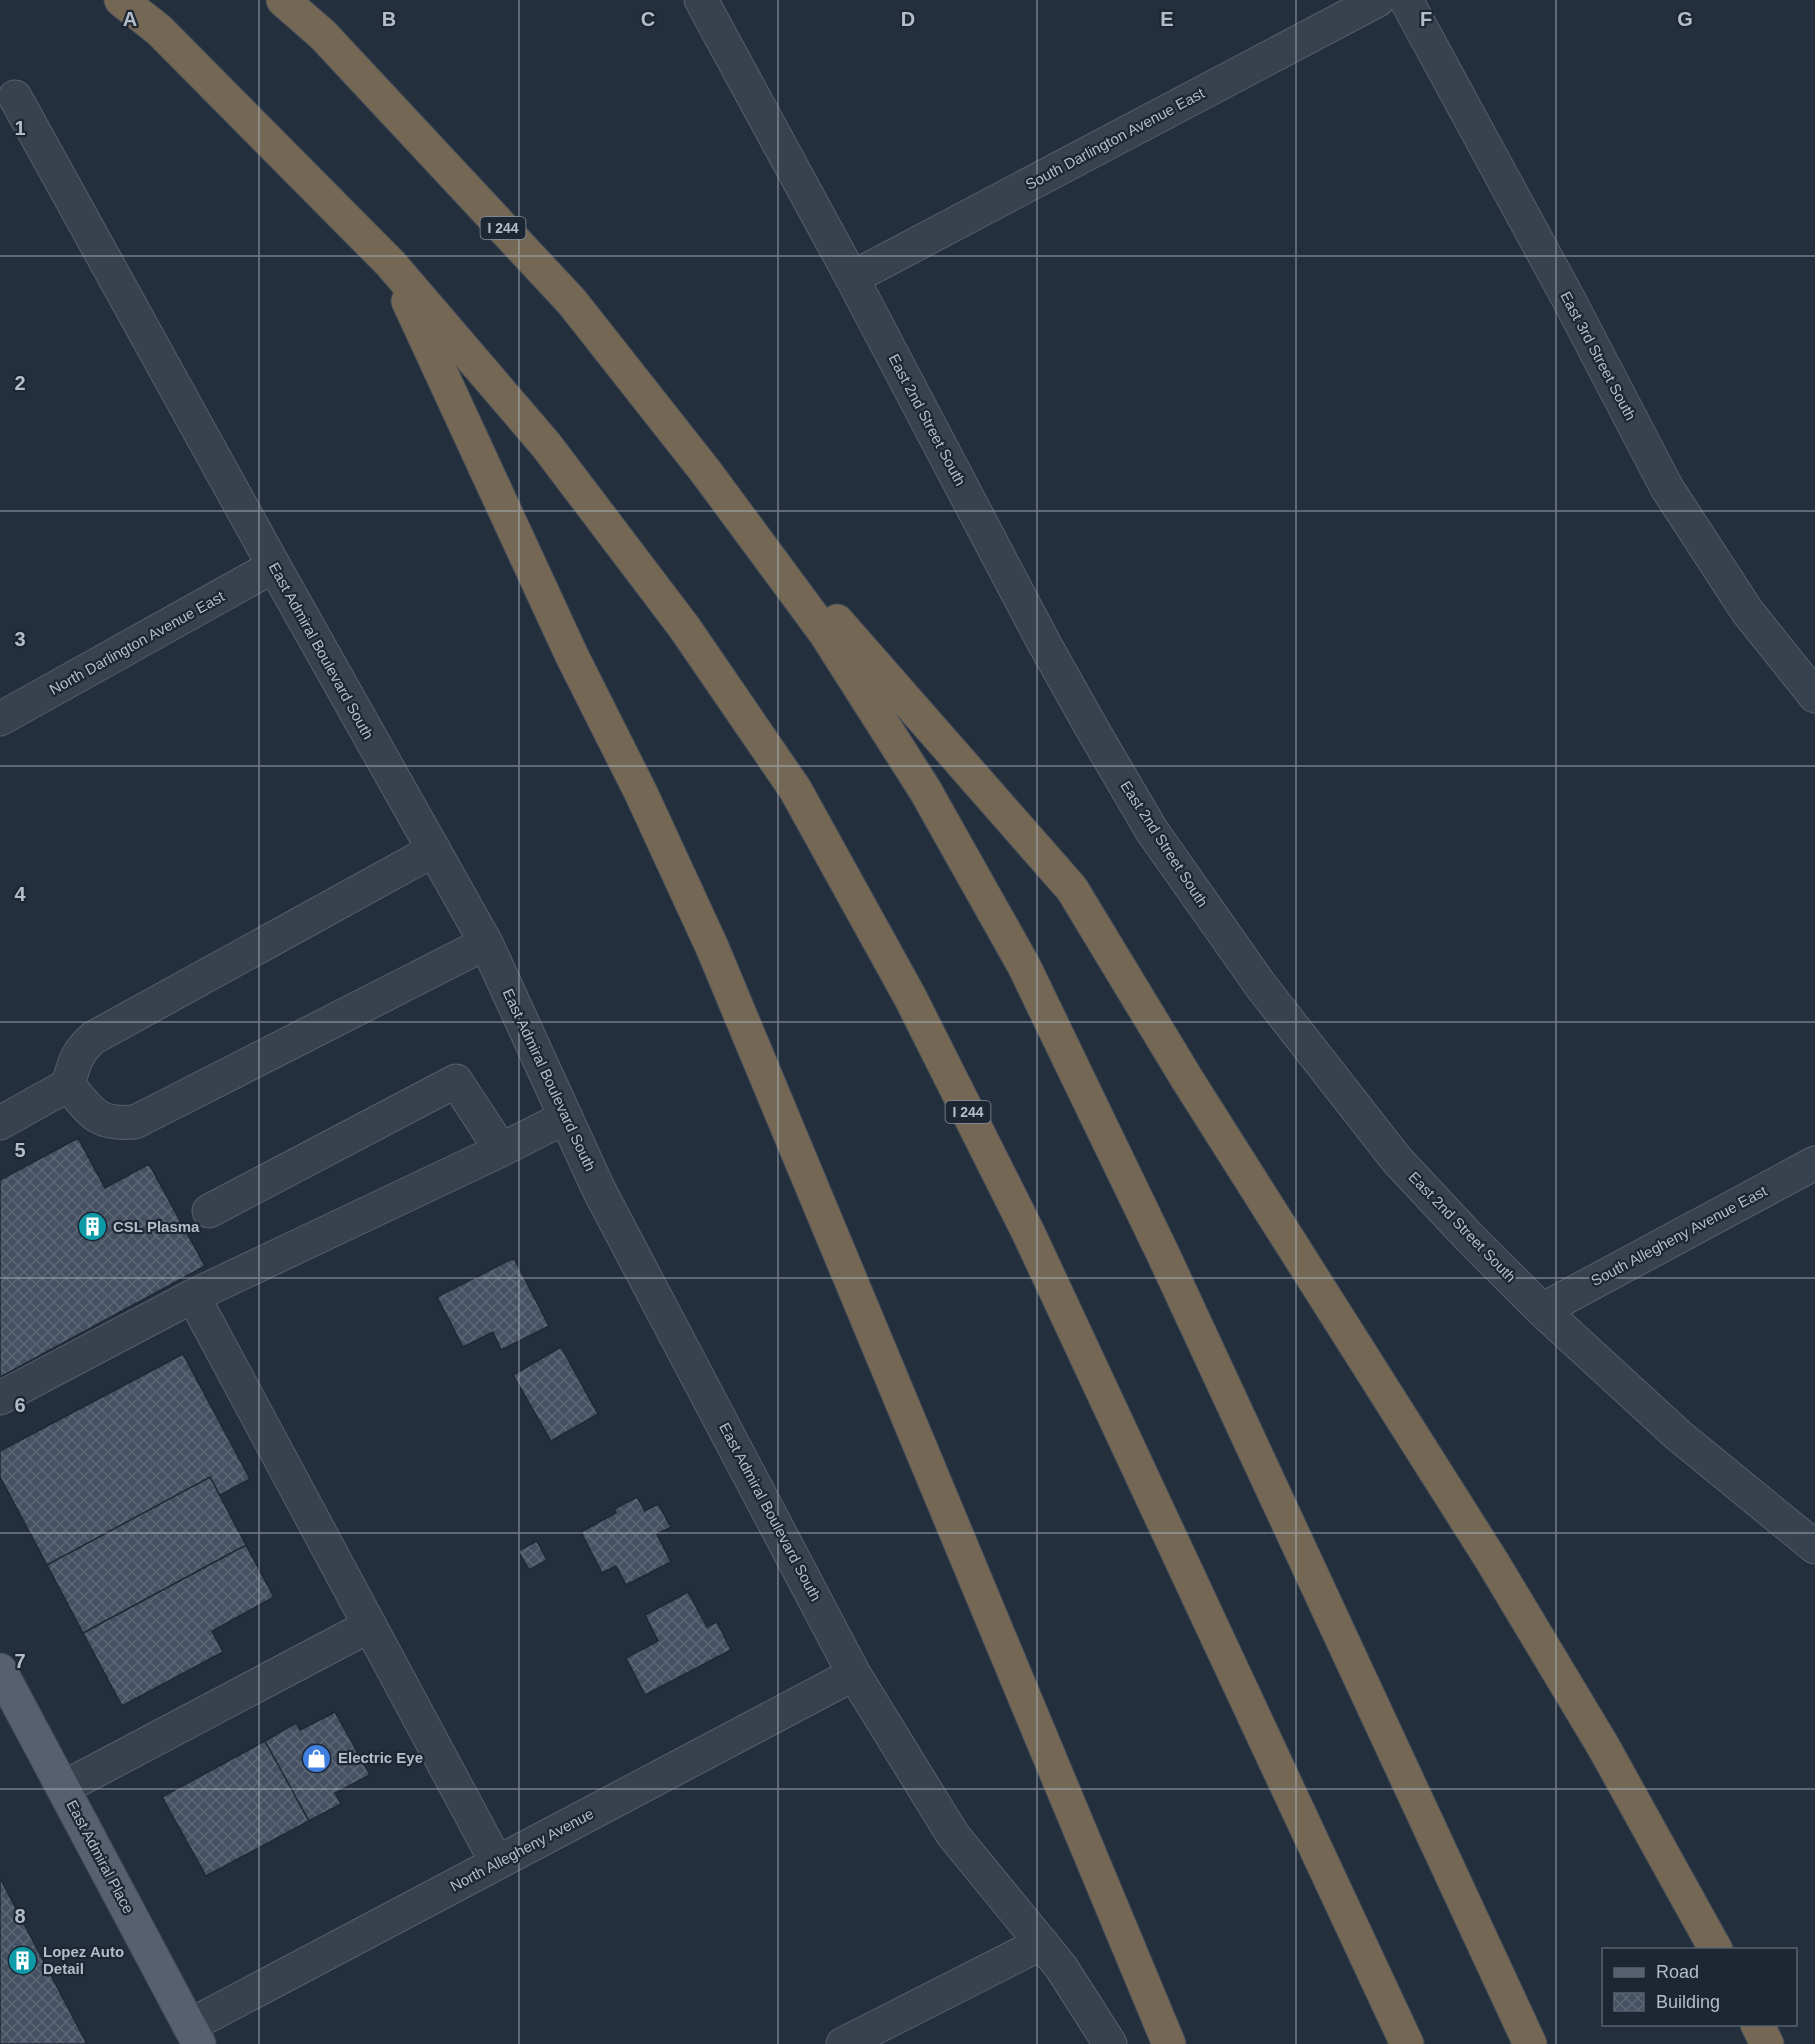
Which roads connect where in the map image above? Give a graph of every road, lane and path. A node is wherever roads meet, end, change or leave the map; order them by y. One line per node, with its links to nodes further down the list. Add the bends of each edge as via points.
1 (121, 0): 7 (highway, I 244, via 159,30)
2 (283, 0): 9 (highway, I 244, via 323,35 572,302)
3 (701, 0): 8 (street, East 2nd Street South)
4 (1378, 0): 8 (street, South Darlington Avenue East)
5 (1406, 0): 11 (street, East 3rd Street South, via 1667,488 1748,611)
6 (15, 97): 10 (street, East Admiral Boulevard South)
7 (391, 264): 36 (highway, via 712,947); 37 (highway, I 244, via 546,445 684,627 795,789 910,997 1028,1232)
8 (852, 278): 22 (street, East 2nd Street South, via 1044,642 1152,831 1261,986 1396,1160)
9 (706, 472): 31 (highway, via 1072,889 1187,1080 1492,1561 1603,1746); 38 (highway, I 244, via 831,642 925,790 1024,966 1168,1265)
10 (274, 566): 12 (street, North Darlington Avenue East); 13 (street, East Admiral Boulevard South)
11 (1815, 696)
12 (0, 719)
13 (434, 850): 14 (street, East Admiral Boulevard South); 15 (street, via 93,1038 81,1048)
14 (486, 943): 15 (street, via 135,1122 114,1123 95,1116); 16 (street, East Admiral Boulevard South)
15 (68, 1085): 17 (street)
16 (566, 1117): 18 (street); 27 (street, East Admiral Boulevard South, via 599,1190)
17 (0, 1123)
18 (501, 1150): 20 (street, via 456,1081); 21 (street)
19 (1815, 1163): 22 (street, South Allegheny Avenue East)
20 (209, 1211)
21 (193, 1296): 23 (street); 25 (street)
22 (1542, 1310): 24 (street, East 2nd Street South, via 1678,1435)
23 (0, 1398)
24 (1815, 1547)
25 (369, 1626): 28 (street); 29 (street)
26 (0, 1670): 28 (main road, East Admiral Place)
27 (854, 1674): 29 (street, North Allegheny Avenue); 30 (street, East Admiral Boulevard South, via 953,1835)
28 (63, 1788): 33 (main road, East Admiral Place)
29 (497, 1863): 33 (street, North Allegheny Avenue)
30 (1042, 1942): 34 (street); 35 (street, East Admiral Boulevard South)
31 (1715, 1948)
32 (1757, 2026): 39 (highway)
33 (194, 2035)
34 (843, 2044)
35 (1110, 2044)
36 (1169, 2044)
37 (1407, 2044)
38 (1530, 2044)
39 (1767, 2044)

